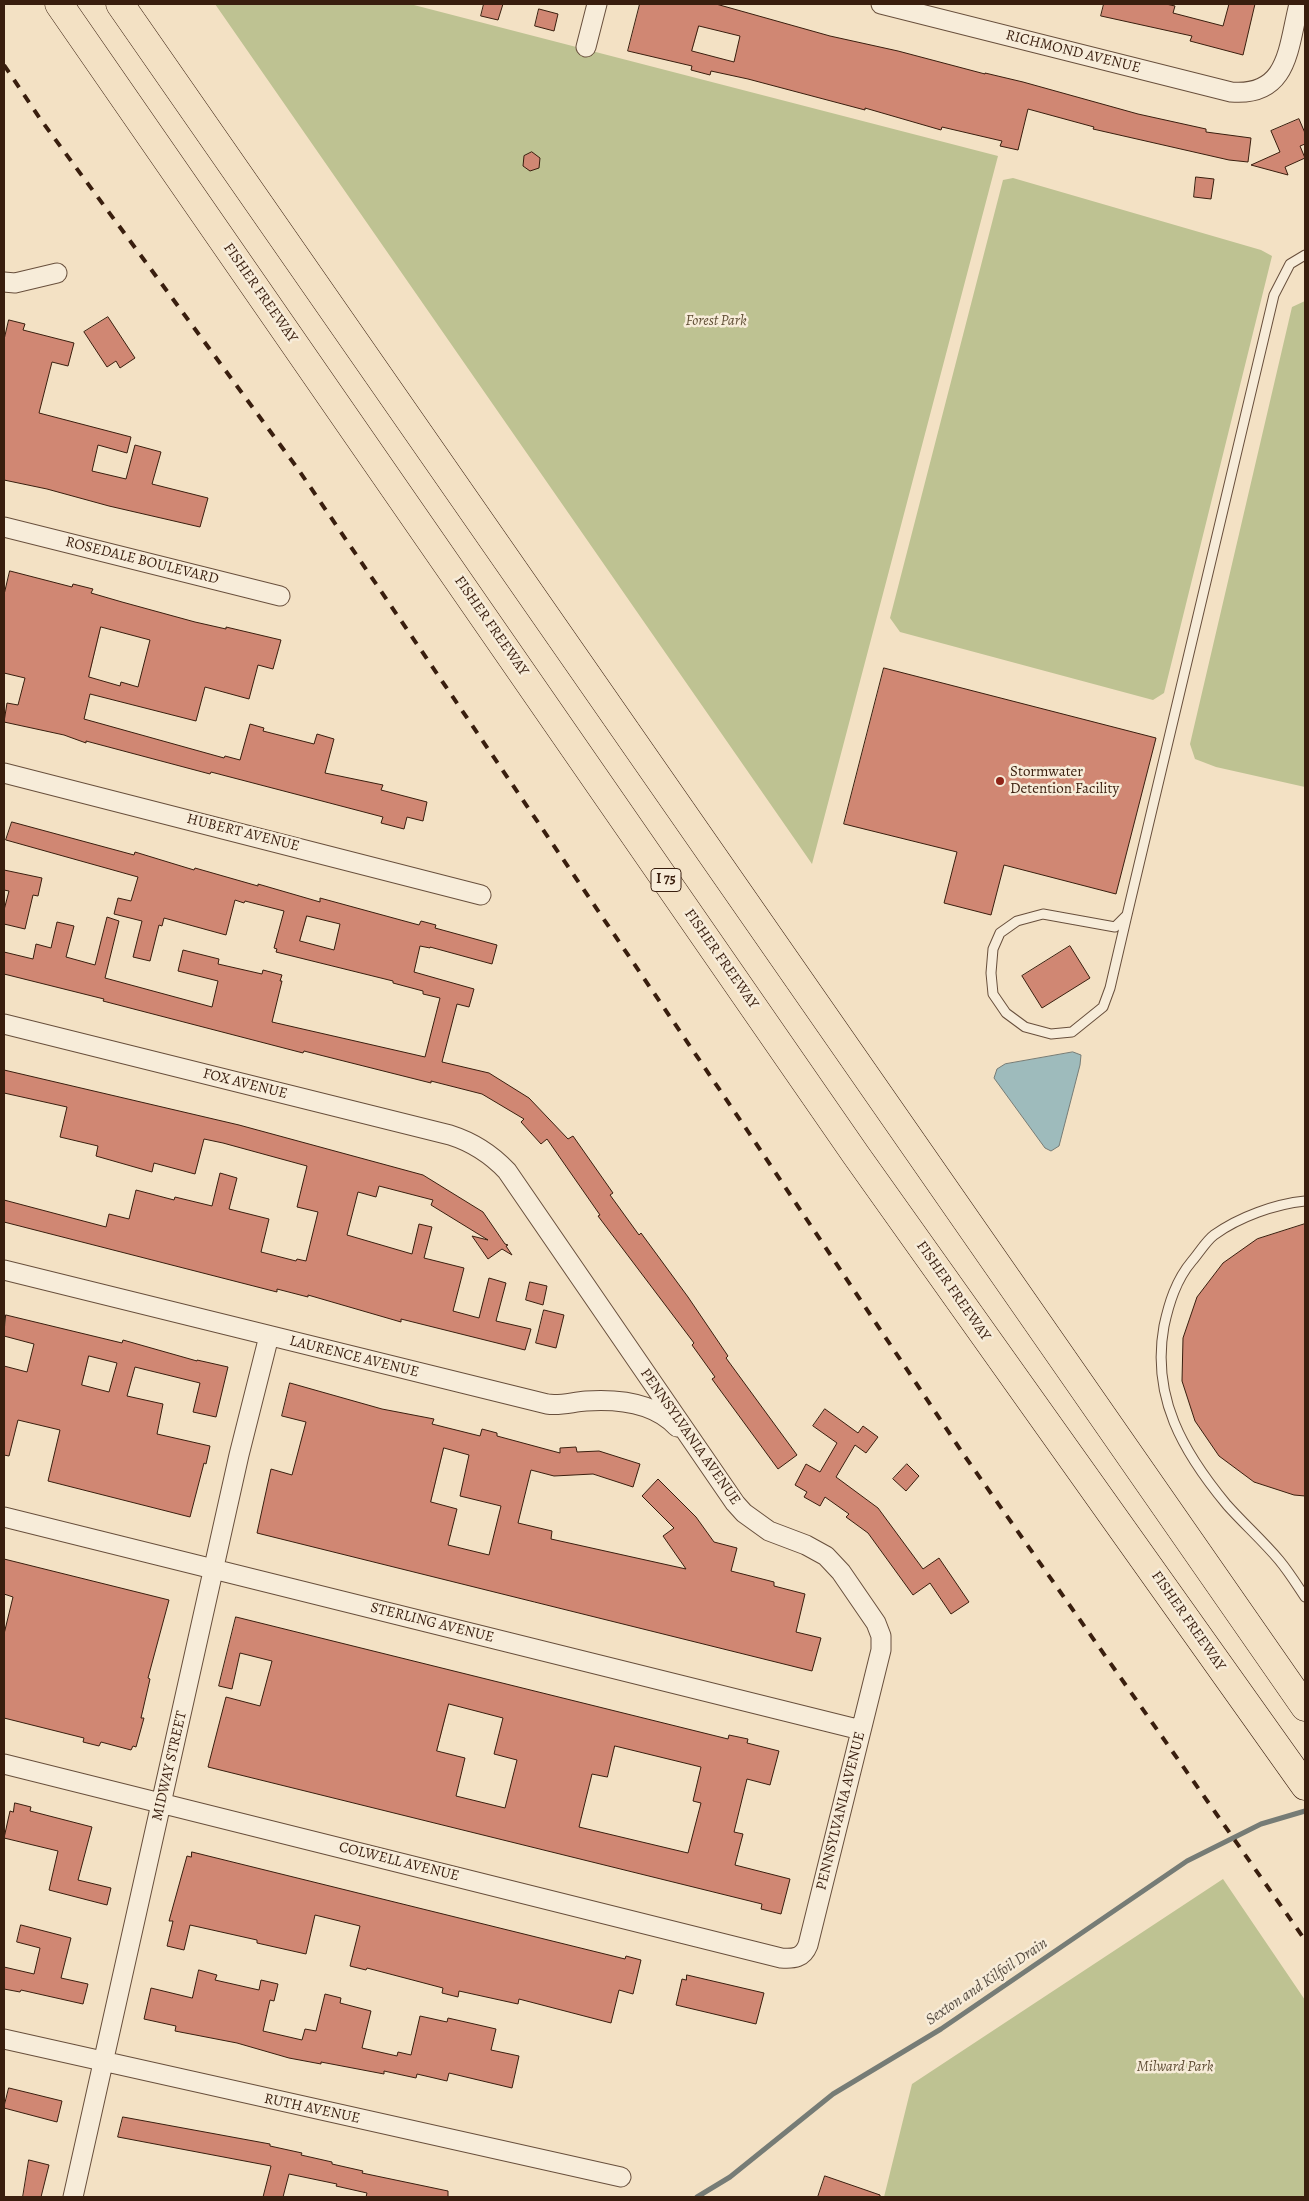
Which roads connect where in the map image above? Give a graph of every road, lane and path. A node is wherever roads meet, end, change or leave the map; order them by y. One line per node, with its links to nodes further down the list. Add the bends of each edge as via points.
1 (59, 4): 27 (highway, FISHER FREEWAY / I 75, via 851,1146)
2 (120, 4): 24 (highway)
3 (598, 4): 6 (street)
4 (881, 4): 5 (street, RICHMOND AVENUE, via 1247,94 1265,88 1282,68)
5 (1299, 4)
6 (586, 47)
7 (1305, 255): 14 (lane, via 1290,264 1274,295)
8 (57, 273): 9 (street, via 15,283)
9 (4, 282)
10 (4, 527): 11 (street, ROSEDALE BOULEVARD)
11 (280, 596)
12 (4, 773): 13 (street, HUBERT AVENUE)
13 (481, 895)
14 (1127, 915): 14 (lane, via 1115,927 1043,914 1017,921 1000,933 993,949 990,973 993,994 1006,1013 1025,1027 1051,1034 1072,1032 1103,1007)
15 (4, 1024): 16 (street, FOX AVENUE, via 450,1135)
16 (484, 1150): 20 (street, PENNSYLVANIA AVENUE, via 506,1171)
17 (1305, 1201): 23 (lane, via 1290,1202 1238,1220 1212,1236 1183,1272 1168,1306 1162,1341 1162,1377 1166,1402 1178,1435 1195,1464 1280,1560)
18 (4, 1270): 19 (street, LAURENCE AVENUE)
19 (269, 1336): 20 (street, LAURENCE AVENUE, via 547,1404 559,1406 584,1401 631,1403 674,1423); 22 (street, MIDWAY STREET)
20 (694, 1445): 25 (street, PENNSYLVANIA AVENUE, via 744,1513 769,1531 826,1556 876,1623 881,1636 881,1650)
21 (4, 1517): 22 (street, STERLING AVENUE)
22 (214, 1569): 25 (street, STERLING AVENUE); 28 (street, MIDWAY STREET)
23 (1305, 1597)
24 (1305, 1707)
25 (861, 1730): 29 (street, PENNSYLVANIA AVENUE, via 808,1945 802,1955)
26 (4, 1764): 28 (street, COLWELL AVENUE)
27 (1305, 1786)
28 (162, 1803): 29 (street, COLWELL AVENUE); 31 (street, MIDWAY STREET)
29 (794, 1959)
30 (4, 2039): 31 (street, RUTH AVENUE)
31 (104, 2063): 32 (street, RUTH AVENUE); 33 (street, MIDWAY STREET)
32 (621, 2177)
33 (73, 2197)

